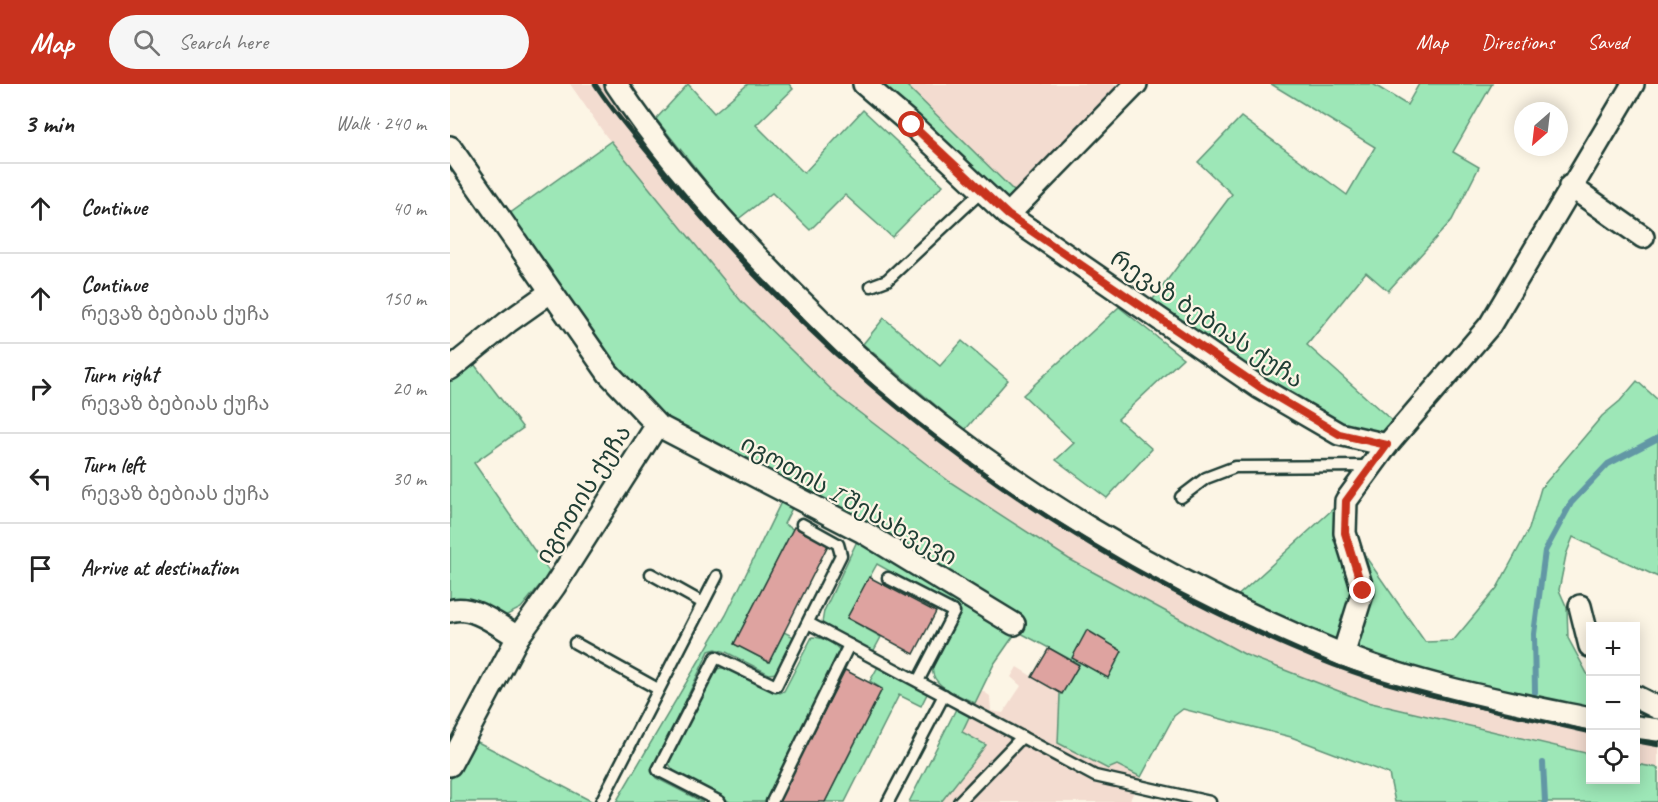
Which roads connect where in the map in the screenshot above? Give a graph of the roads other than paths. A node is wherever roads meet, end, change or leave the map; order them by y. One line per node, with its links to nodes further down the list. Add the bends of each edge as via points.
1 (616, 84): 30 (street, via 737,238 863,361 980,454 1102,537 1228,604)
2 (864, 84): 7 (street, რევაზ ბებიას ქუჩა)
3 (1136, 84): 8 (street)
4 (1633, 84): 6 (street)
5 (450, 147): 11 (street, იგოთის ქუჩა)
6 (1570, 186): 9 (street); 14 (street, via 1490,325)
7 (982, 191): 8 (street, რევაზ ბებიას ქუჩა); 10 (lane, via 887,280)
8 (1008, 215): 14 (street, რევაზ ბებიას ქუჩა, via 1260,387 1339,434)
9 (1643, 237)
10 (871, 286)
11 (549, 292): 12 (street); 13 (street, იგოთის ქუჩა, via 608,373)
12 (450, 369)
13 (657, 425): 25 (street, იგოთის I შესახვევი, via 863,532); 27 (street, იგოთის ქუჩა, via 554,588)
14 (1387, 445): 15 (street)
15 (1372, 465): 16 (lane, via 1235,467 1206,478); 30 (street, via 1346,501 1345,533 1363,591)
16 (1181, 498)
17 (802, 524): 24 (lane, via 838,544 841,550)
18 (651, 574): 21 (lane)
19 (717, 576): 21 (lane)
20 (888, 578): 31 (lane, via 954,612)
21 (703, 603): 32 (lane)
22 (1580, 606): 26 (street)
23 (450, 611): 27 (street, via 458,608 479,615)
24 (808, 623): 29 (lane); 42 (lane, via 776,686 716,657 658,770)
25 (1014, 624)
26 (1586, 630)
27 (518, 637): 40 (street, იგოთის ქუჩა)
28 (575, 643): 32 (lane)
29 (849, 645): 31 (lane); 43 (lane)
30 (1342, 655): 36 (street, via 1478,696)
31 (918, 681): 33 (lane)
32 (658, 689): 41 (lane)
33 (944, 695): 39 (lane); 44 (lane)
34 (1640, 699): 35 (street)
35 (1658, 708)
36 (1586, 718)
37 (1640, 728): 38 (street)
38 (1658, 730)
39 (1022, 737): 45 (lane); 46 (lane, via 1095,776)
40 (450, 765)
41 (601, 802)
42 (720, 802)
43 (772, 802)
44 (888, 802)
45 (959, 802)
46 (1210, 802)

